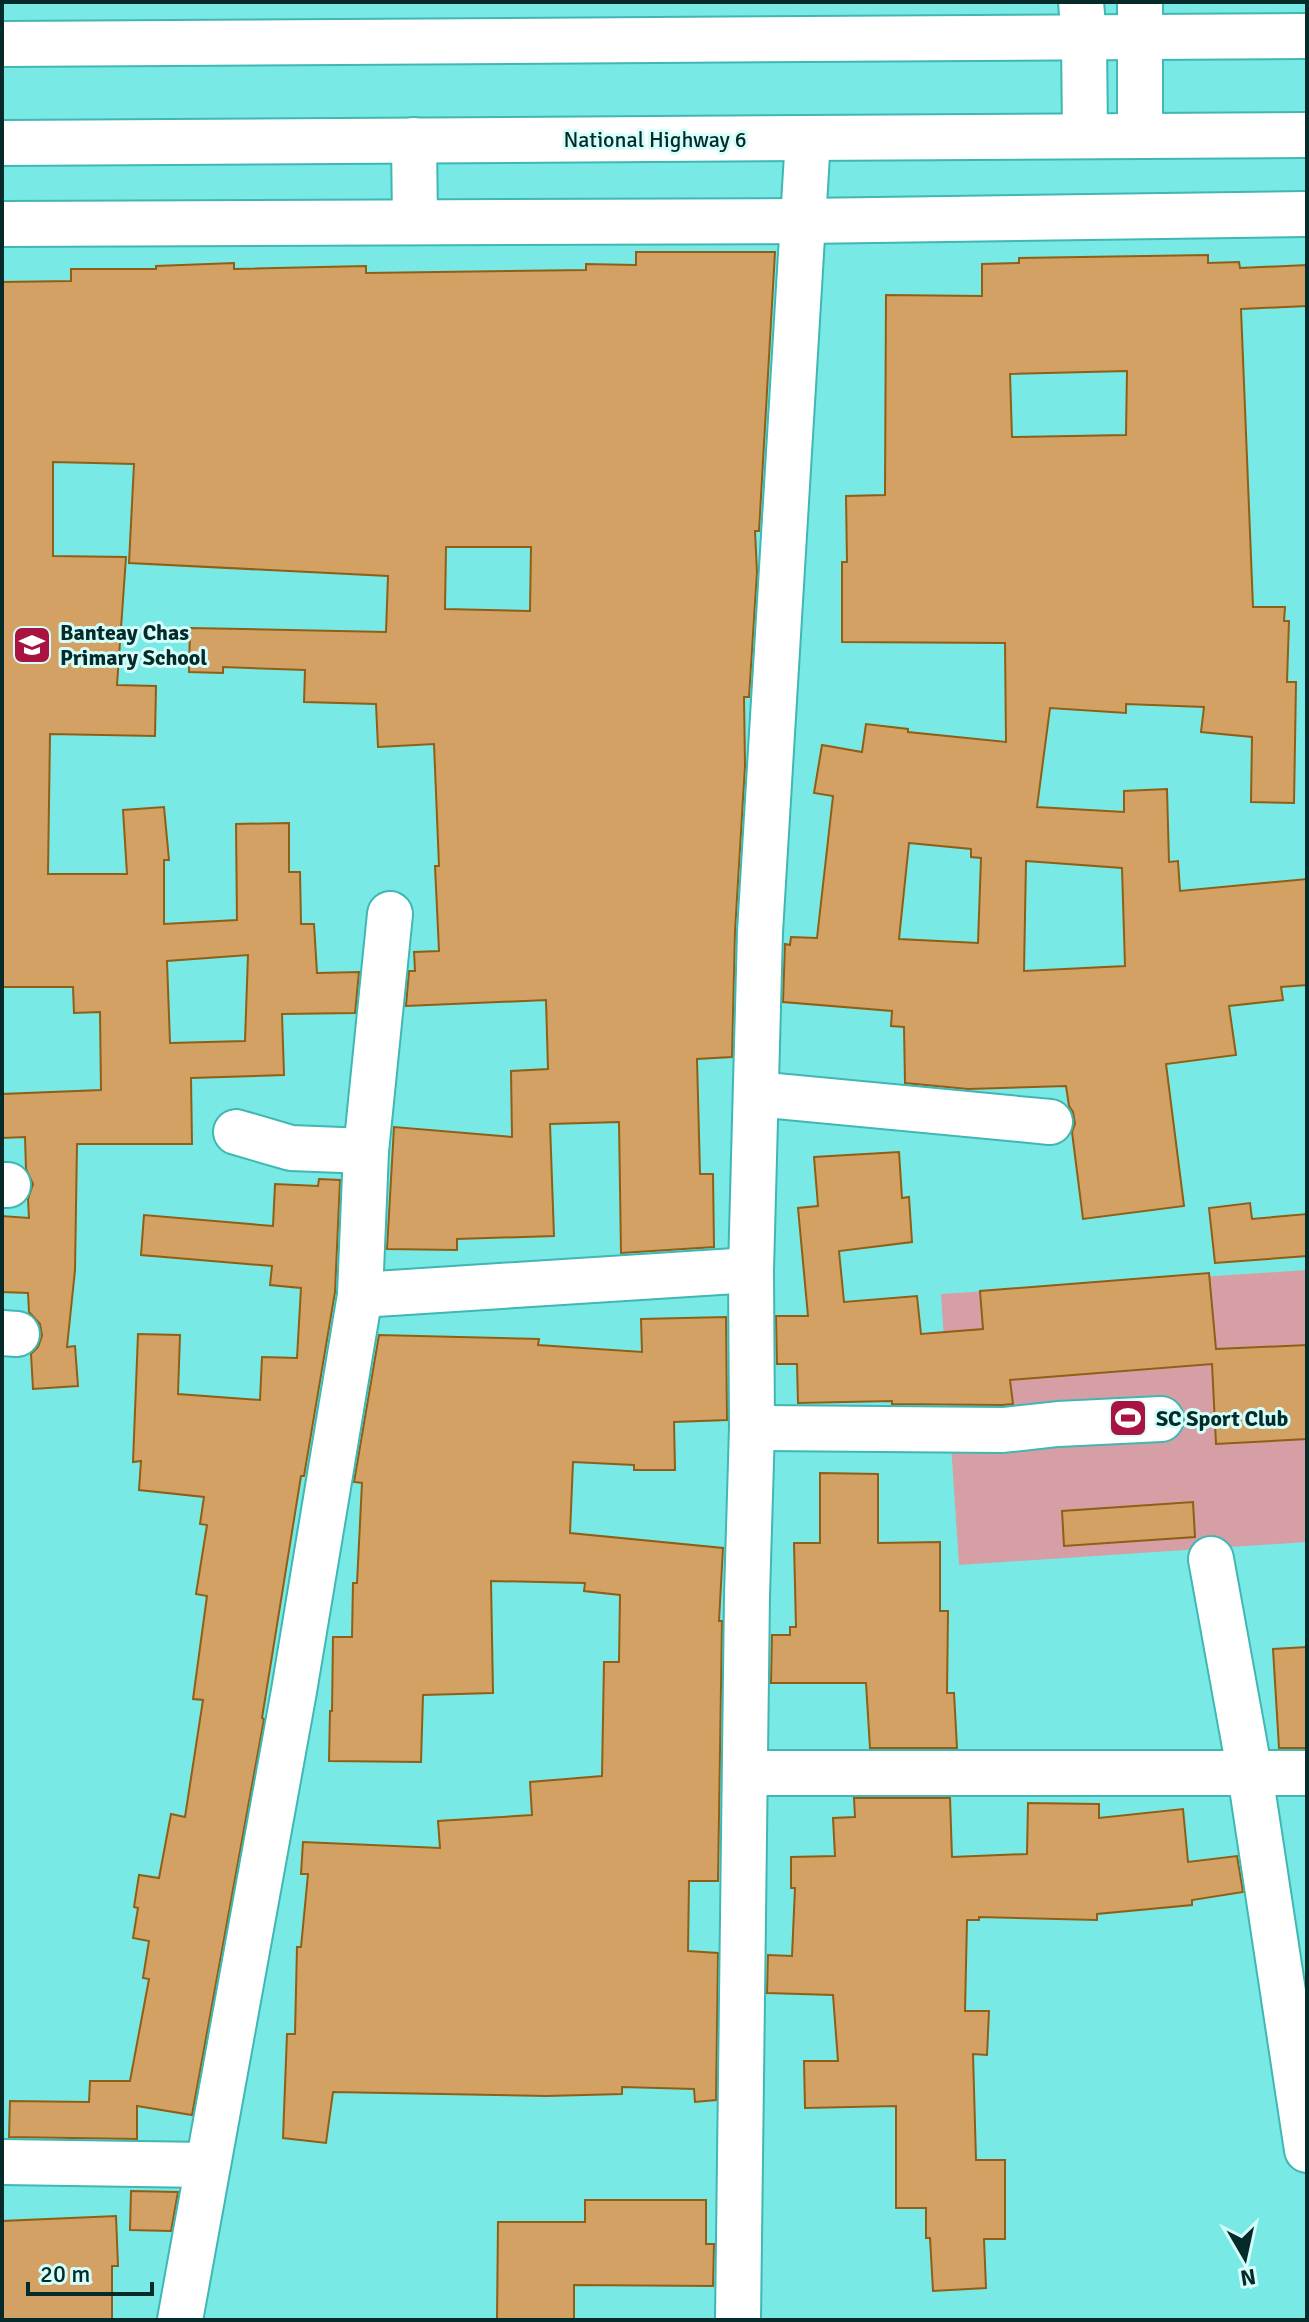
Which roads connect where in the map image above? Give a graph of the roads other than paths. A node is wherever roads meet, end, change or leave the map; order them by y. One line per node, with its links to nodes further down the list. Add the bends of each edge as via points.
1 (1082, 20): 2 (street); 4 (street); 6 (street)
2 (1139, 20): 3 (street); 7 (street)
3 (1307, 36)
4 (2, 44)
5 (1307, 135): 7 (street, National Highway 6)
6 (1085, 136): 7 (street, National Highway 6); 8 (street, National Highway 6)
7 (1140, 136)
8 (808, 138): 9 (street, National Highway 6); 12 (street)
9 (414, 140): 10 (street, National Highway 6); 13 (street)
10 (2, 143)
11 (1307, 214): 12 (street)
12 (804, 221): 13 (street); 16 (street, via 760,932)
13 (415, 222): 14 (street)
14 (2, 224)
15 (390, 914): 19 (street)
16 (756, 1094): 17 (street); 20 (street)
17 (1050, 1122)
18 (236, 1132): 19 (street, via 291,1148)
19 (366, 1151): 21 (street)
20 (751, 1270): 21 (street); 23 (street)
21 (360, 1295): 30 (street)
22 (1161, 1419): 23 (street, via 1003,1430)
23 (752, 1428): 25 (street)
24 (1211, 1559): 27 (street)
25 (747, 1773): 27 (street); 32 (street)
26 (1307, 1773): 27 (street)
27 (1250, 1774): 28 (street)
28 (1307, 2150)
29 (2, 2162): 30 (street)
30 (207, 2165): 31 (street)
31 (180, 2320)
32 (738, 2320)

